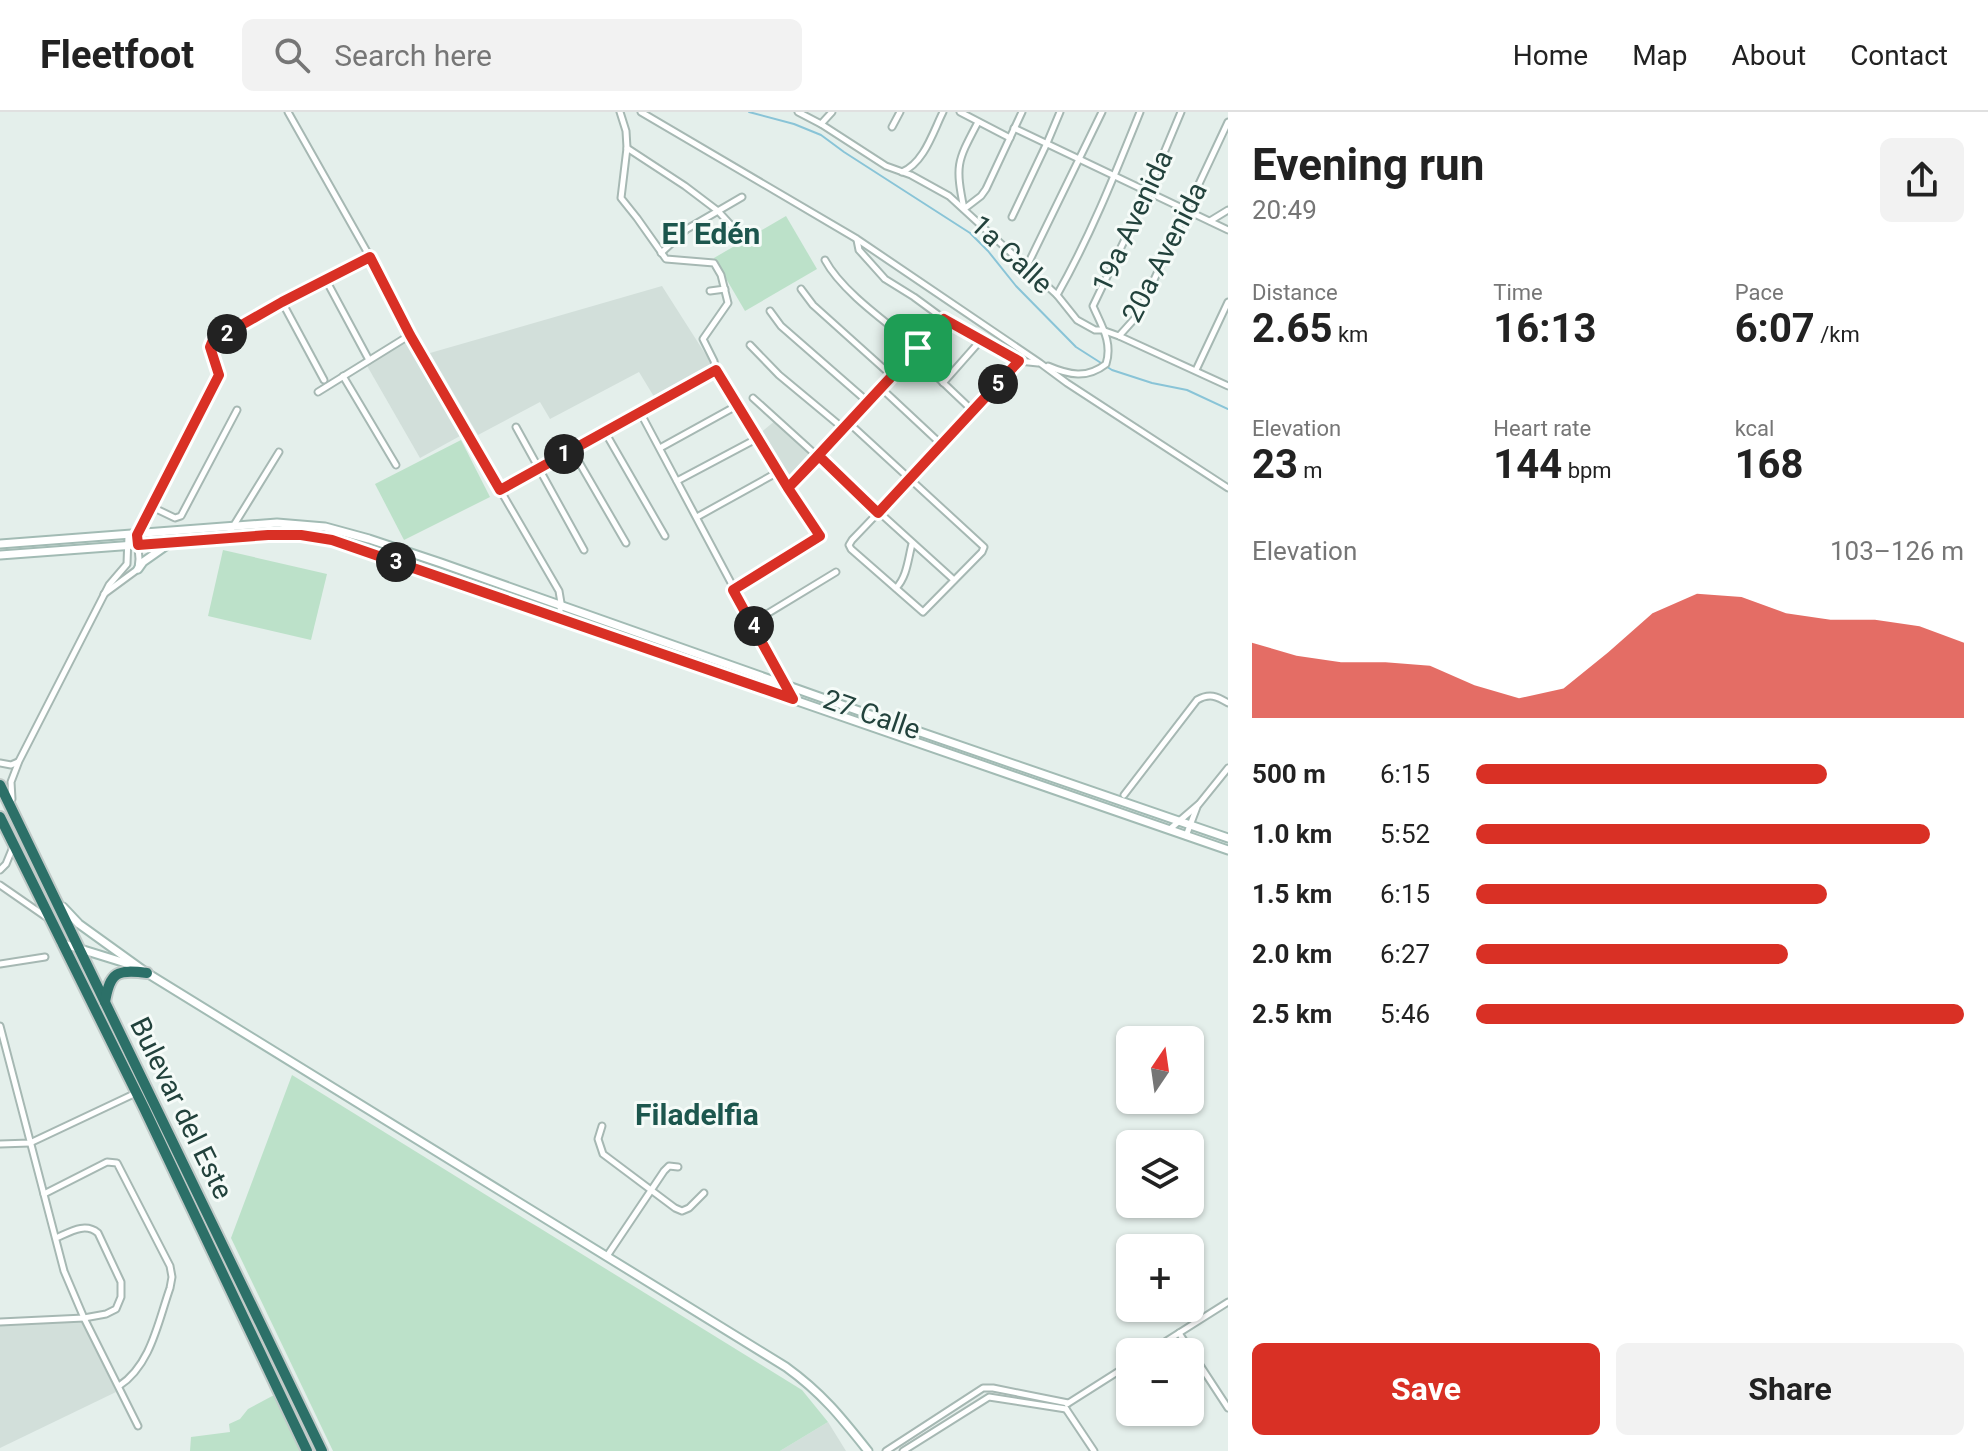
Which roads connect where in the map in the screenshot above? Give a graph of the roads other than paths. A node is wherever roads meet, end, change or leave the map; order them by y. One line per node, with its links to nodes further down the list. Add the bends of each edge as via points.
1 (288, 112): 37 (street)
2 (620, 112): 21 (street)
3 (641, 112): 35 (street)
4 (798, 112): 16 (street, 1a Calle)
5 (832, 112): 16 (street)
6 (900, 112): 17 (street)
7 (943, 112): 23 (street, via 919,160)
8 (1022, 112): 18 (street)
9 (1060, 112): 20 (street)
10 (1102, 112): 22 (street)
11 (1140, 112): 24 (street)
12 (1181, 112): 25 (street, 19a Avenida)
13 (962, 113): 14 (street)
14 (978, 122): 19 (street); 27 (street, via 958,168)
15 (1228, 122): 28 (street, 20a Avenida)
16 (821, 124): 23 (street, 1a Calle)
17 (892, 127)
18 (1014, 128): 19 (street); 20 (street)
19 (1010, 138): 27 (street, via 981,196)
20 (1047, 143): 22 (street); 31 (street)
21 (627, 148): 30 (street); 36 (street, via 621,198)
22 (1080, 159): 24 (street); 39 (street)
23 (902, 172): 27 (street, 1a Calle, via 935,187)
24 (1114, 175): 25 (street); 44 (street)
25 (1148, 191): 28 (street); 49 (street, 19a Avenida, via 1093,306)
26 (742, 197): 30 (street)
27 (964, 209): 39 (street, 1a Calle)
28 (1187, 210): 32 (street); 51 (street, 20a Avenida, via 1137,316)
29 (1228, 210): 32 (street)
30 (718, 211): 34 (street); 36 (street)
31 (1012, 217)
32 (1210, 221): 33 (street)
33 (1228, 230)
34 (740, 235)
35 (857, 239): 48 (street, via 859,250 885,279); 58 (street)
36 (661, 253): 41 (street, via 669,260 713,262)
37 (370, 257): 40 (street); 50 (street)
38 (825, 260): 54 (street, via 843,285)
39 (1026, 268): 44 (street, 1a Calle)
40 (326, 280): 45 (street); 56 (street)
41 (725, 289): 43 (street); 59 (street, via 728,303 703,339)
42 (801, 289): 62 (street)
43 (710, 291)
44 (1057, 295): 49 (street, 1a Calle, via 1077,320)
45 (282, 302): 63 (street); 92 (street, via 212,342 219,375)
46 (1228, 302): 60 (street)
47 (770, 311): 69 (street)
48 (944, 319): 52 (street); 54 (street)
49 (1102, 330): 51 (street, 1a Calle); 58 (street, 19a Avenida, via 1109,349 1102,368 1067,374)
50 (410, 335): 56 (street); 91 (street)
51 (1119, 336): 60 (street, 1a Calle)
52 (981, 340): 57 (street); 64 (street)
53 (750, 345): 76 (street)
54 (918, 348): 55 (street)
55 (913, 354): 62 (street); 64 (street)
56 (369, 360): 61 (street)
57 (1019, 361): 58 (street); 73 (street)
58 (1040, 363): 90 (street)
59 (716, 370): 70 (street); 72 (street)
60 (1196, 370): 65 (street, 1a Calle)
61 (343, 376): 67 (street); 84 (street)
62 (892, 376): 66 (street)
63 (324, 380)
64 (943, 383): 73 (street)
65 (1228, 386)
66 (881, 388): 69 (street); 79 (street)
67 (318, 392)
68 (753, 398): 83 (street)
69 (868, 402): 74 (street)
70 (738, 405): 78 (street); 80 (street)
71 (237, 410): 92 (street, via 181,516)
72 (640, 412): 77 (street); 80 (street)
73 (973, 412): 79 (street)
74 (849, 423): 76 (street); 87 (street)
75 (516, 427): 85 (street)
76 (844, 429): 83 (street)
77 (605, 432): 81 (street); 100 (street)
78 (758, 438): 86 (street); 88 (street)
79 (942, 445): 87 (street)
80 (660, 448): 88 (street)
81 (572, 450): 85 (street); 104 (street)
82 (279, 452): 96 (street)
83 (819, 456): 89 (street); 93 (street)
84 (396, 465)
85 (539, 468): 91 (street); 109 (street)
86 (778, 472): 89 (street); 94 (street)
87 (910, 479): 93 (street); 113 (street, via 984,547)
88 (677, 481): 94 (street)
89 (788, 488): 115 (street, via 820,536)
90 (1228, 488)
91 (500, 490): 117 (street, via 559,591)
92 (152, 507): 98 (street)
93 (878, 513): 106 (street); 114 (street, via 849,545)
94 (697, 517): 115 (street)
95 (313, 525): 96 (street, 27 Calle); 97 (street, 27 Calle); 99 (street)
96 (233, 527): 98 (street, 27 Calle); 101 (street)
97 (340, 531): 103 (street); 117 (street, 27 Calle)
98 (132, 535): 105 (street, 27 Calle); 107 (street); 108 (street)
99 (307, 536): 101 (street, 27 Calle); 103 (street, 27 Calle)
100 (665, 536)
101 (226, 538): 102 (street, 27 Calle)
102 (173, 542): 107 (street, 27 Calle); 111 (street)
103 (337, 542): 118 (street, 27 Calle)
104 (626, 543)
105 (0, 544)
106 (912, 544): 113 (street); 114 (street)
107 (138, 545): 108 (street, 27 Calle); 111 (street)
108 (129, 546): 110 (street, 27 Calle); 116 (street, via 127,564)
109 (584, 550)
110 (0, 555)
111 (138, 569): 116 (street)
112 (836, 572): 119 (street)
113 (954, 580): 114 (street, via 923,612)
114 (896, 588)
115 (733, 590): 119 (street)
116 (104, 594): 123 (street)
117 (561, 606): 118 (street); 120 (street, 27 Calle)
118 (559, 618): 121 (street, 27 Calle)
119 (752, 623): 120 (street)
120 (785, 683): 121 (street); 125 (street, 27 Calle)
121 (793, 699): 128 (street, 27 Calle)
122 (1228, 703): 130 (street, via 1212,695 1197,700)
123 (19, 761): 124 (street); 131 (street, via 11,782)
124 (0, 763)
125 (1017, 764): 128 (street); 135 (street, 27 Calle)
126 (1228, 768): 132 (street)
127 (0, 772): 131 (highway)
128 (1009, 774): 137 (street, 27 Calle)
129 (0, 785): 134 (highway, Bulevar del Este)
130 (1124, 795)
131 (12, 799): 134 (highway)
132 (1199, 804): 135 (street); 136 (street)
133 (0, 817): 140 (highway, Bulevar del Este)
134 (16, 818): 144 (highway, Bulevar del Este)
135 (1180, 821): 136 (street, 27 Calle); 137 (street)
136 (1190, 824): 138 (street); 139 (street, 27 Calle)
137 (1169, 830): 138 (street, 27 Calle)
138 (1186, 836): 141 (street, 27 Calle)
139 (1228, 838)
140 (14, 846): 142 (street); 145 (highway, Bulevar del Este)
141 (1228, 849)
142 (0, 870)
143 (0, 885): 145 (street)
144 (56, 899): 147 (highway, Bulevar del Este); 150 (street, via 79,924)
145 (51, 921): 146 (highway, Bulevar del Este)
146 (61, 943): 147 (street); 152 (highway, Bulevar del Este)
147 (79, 948): 150 (street); 151 (highway, Bulevar del Este)
148 (45, 957): 149 (street)
149 (0, 964)
150 (143, 970): 151 (highway, via 115,974); 164 (street)
151 (105, 1002): 154 (highway, Bulevar del Este)
152 (94, 1009): 154 (highway, via 132,1074); 155 (highway, Bulevar del Este)
153 (0, 1026): 157 (street)
154 (139, 1074): 176 (highway, Bulevar del Este)
155 (136, 1093): 157 (street); 175 (highway, Bulevar del Este)
156 (602, 1126): 160 (street, via 598,1139 603,1154)
157 (30, 1143): 158 (street); 162 (street)
158 (0, 1144)
159 (678, 1167): 160 (street, via 669,1166)
160 (653, 1191): 161 (street, via 682,1211); 164 (street)
161 (704, 1193)
162 (44, 1194): 163 (street); 171 (street, via 107,1162 117,1163 170,1266 170,1288 146,1356)
163 (55, 1239): 166 (street); 166 (street, via 83,1227 96,1230 121,1282 116,1309)
164 (607, 1256): 177 (street, via 810,1384)
165 (1228, 1302): 168 (street)
166 (84, 1318): 167 (street); 171 (street)
167 (0, 1322)
168 (1179, 1333): 169 (street); 173 (street)
169 (1171, 1338)
170 (1116, 1373): 172 (street)
171 (119, 1386): 174 (street)
172 (1067, 1406): 178 (street, via 983,1388); 179 (street, via 989,1397); 180 (street)
173 (1228, 1408)
174 (138, 1426)
175 (307, 1451)
176 (322, 1451)
177 (868, 1451)
178 (886, 1451)
179 (903, 1451)
180 (1094, 1451)

